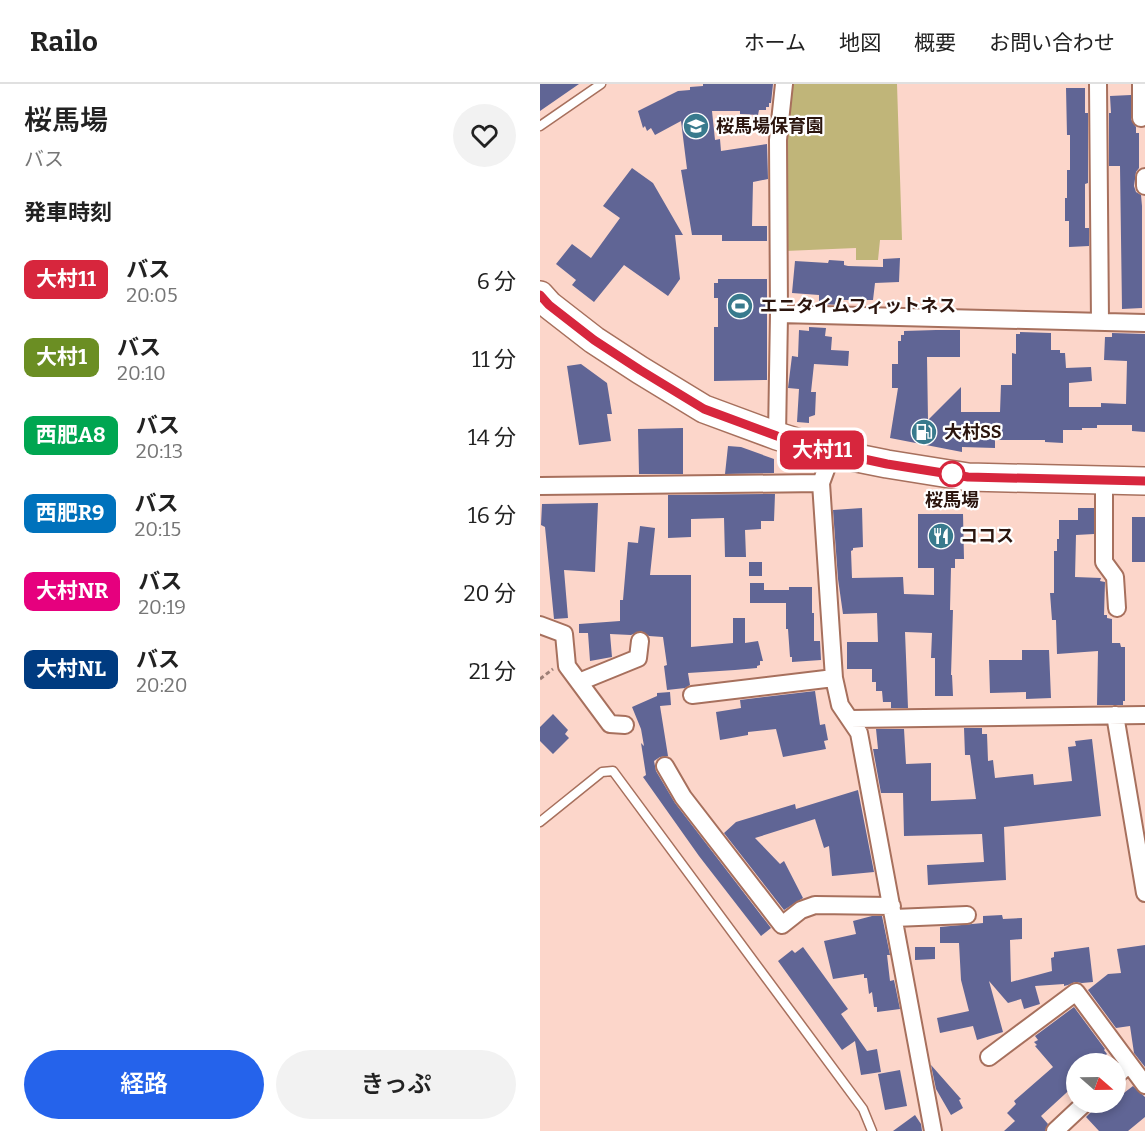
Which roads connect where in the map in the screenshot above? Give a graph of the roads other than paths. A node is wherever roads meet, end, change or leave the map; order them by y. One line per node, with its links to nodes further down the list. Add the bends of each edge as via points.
1 (601, 84): 6 (lane)
2 (784, 84): 10 (street, via 778,140)
3 (1098, 84): 11 (street)
4 (1141, 84): 5 (street)
5 (1141, 118)
6 (540, 126)
7 (1145, 177): 8 (street)
8 (1145, 186)
9 (540, 295): 13 (highway, via 594,340 667,387 704,409)
10 (779, 314): 11 (street); 13 (street)
11 (1100, 322): 12 (street)
12 (1145, 323)
13 (777, 436): 14 (highway)
14 (832, 453): 15 (highway, via 968,477); 17 (street)
15 (1104, 480): 16 (highway); 19 (street, via 1104,562 1115,577)
16 (1145, 481)
17 (821, 483): 18 (street); 22 (street)
18 (540, 486)
19 (1117, 608)
20 (540, 625): 23 (street, via 564,634 567,666)
21 (640, 641): 23 (street, via 638,658)
22 (834, 678): 24 (street); 27 (street, via 840,705)
23 (579, 682): 28 (street, via 610,724)
24 (692, 695)
25 (1116, 715): 26 (street); 27 (street); 31 (street)
26 (1145, 715)
27 (850, 719): 32 (street, via 860,733)
28 (625, 725)
29 (665, 766): 32 (street, via 683,797 782,925 815,905)
30 (540, 822): 39 (lane, via 602,772 613,771 863,1109)
31 (1145, 893)
32 (893, 912): 33 (street); 40 (street)
33 (968, 915)
34 (989, 1057): 35 (street, via 1076,992)
35 (1130, 1064): 36 (street); 37 (street)
36 (1126, 1067)
37 (1145, 1085)
38 (1074, 1113): 41 (street)
39 (872, 1131)
40 (933, 1131)
41 (1054, 1131)

